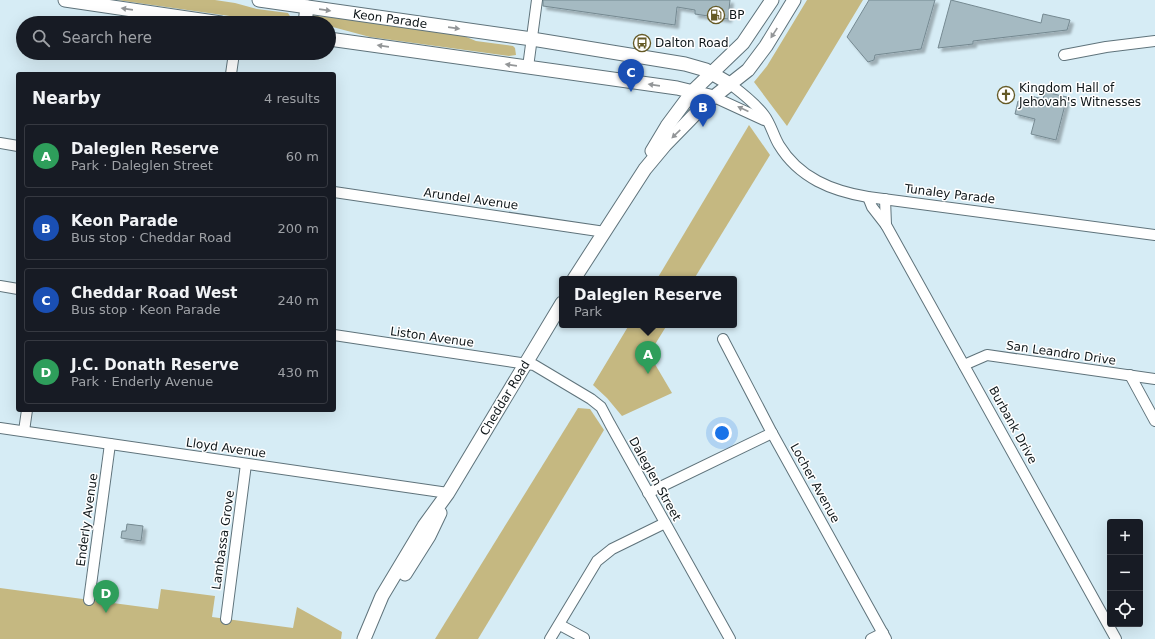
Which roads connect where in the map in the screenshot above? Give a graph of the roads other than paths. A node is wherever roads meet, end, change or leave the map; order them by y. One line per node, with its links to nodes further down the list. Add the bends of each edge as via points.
1 (65, 0): 7 (main road, one-way to 1)
2 (259, 0): 6 (main road, Keon Parade)
3 (537, 0): 9 (street)
4 (772, 0): 16 (main road, via 747,38)
5 (794, 0): 17 (main road, one-way to 17, via 756,59)
6 (307, 7): 8 (main road); 9 (main road, Keon Parade, one-way to 9)
7 (174, 16)
8 (306, 16)
9 (532, 39): 14 (street); 16 (main road, Keon Parade, via 690,65)
10 (336, 40): 14 (main road, one-way to 10)
11 (1155, 41): 12 (street)
12 (1064, 55)
13 (233, 60): 15 (street)
14 (528, 67): 18 (main road, one-way to 14)
15 (231, 72)
16 (713, 73): 17 (main road, Keon Parade); 18 (main road)
17 (730, 84): 19 (main road); 20 (street, Tunaley Parade, via 760,110)
18 (692, 91): 19 (main road); 23 (main road, via 667,126)
19 (714, 97): 20 (street, Tunaley Parade, one-way to 19, via 756,115); 23 (main road, one-way to 23, via 672,137)
20 (770, 126): 25 (street, Tunaley Parade, via 779,145 806,174 825,186)
21 (0, 143): 22 (street)
22 (16, 146)
23 (645, 169): 28 (main road)
24 (336, 192): 28 (street, Arundel Avenue)
25 (868, 197): 26 (street, Tunaley Parade); 27 (street, Burbank Drive, via 872,207)
26 (885, 199): 27 (street, Burbank Drive); 29 (street, Tunaley Parade)
27 (886, 225): 38 (street, Burbank Drive)
28 (605, 232): 30 (main road); 31 (main road, via 596,255)
29 (1155, 235)
30 (576, 276)
31 (583, 276)
32 (0, 286): 33 (street)
33 (16, 289)
34 (559, 308): 37 (main road, Cheddar Road)
35 (336, 335): 37 (street, Liston Avenue)
36 (723, 339): 45 (street, Locher Avenue)
37 (526, 364): 48 (main road, Cheddar Road); 49 (street, Daleglen Street, via 536,366 591,399 601,408)
38 (964, 365): 39 (street, San Leandro Drive, via 987,355); 60 (street, Burbank Drive)
39 (1130, 375): 40 (street, San Leandro Drive); 42 (street)
40 (1155, 379)
41 (26, 412): 44 (street)
42 (1155, 421)
43 (0, 428): 44 (street, Lloyd Avenue)
44 (24, 431): 46 (street, Lloyd Avenue)
45 (772, 433): 49 (street); 54 (street, Locher Avenue)
46 (110, 444): 47 (street, Lloyd Avenue); 51 (street, Enderly Avenue)
47 (246, 464): 48 (street, Lloyd Avenue); 52 (street, Lambassa Grove)
48 (448, 493): 56 (main road, Cheddar Road, via 424,526 382,596)
49 (648, 493): 50 (street, Daleglen Street)
50 (665, 523): 53 (street, via 612,549 597,561); 58 (street, Daleglen Street)
51 (89, 600)
52 (226, 619)
53 (560, 624): 55 (street); 57 (street)
54 (885, 636): 59 (street)
55 (584, 638)
56 (364, 639)
57 (550, 639)
58 (730, 639)
59 (871, 639)
60 (1116, 639)

